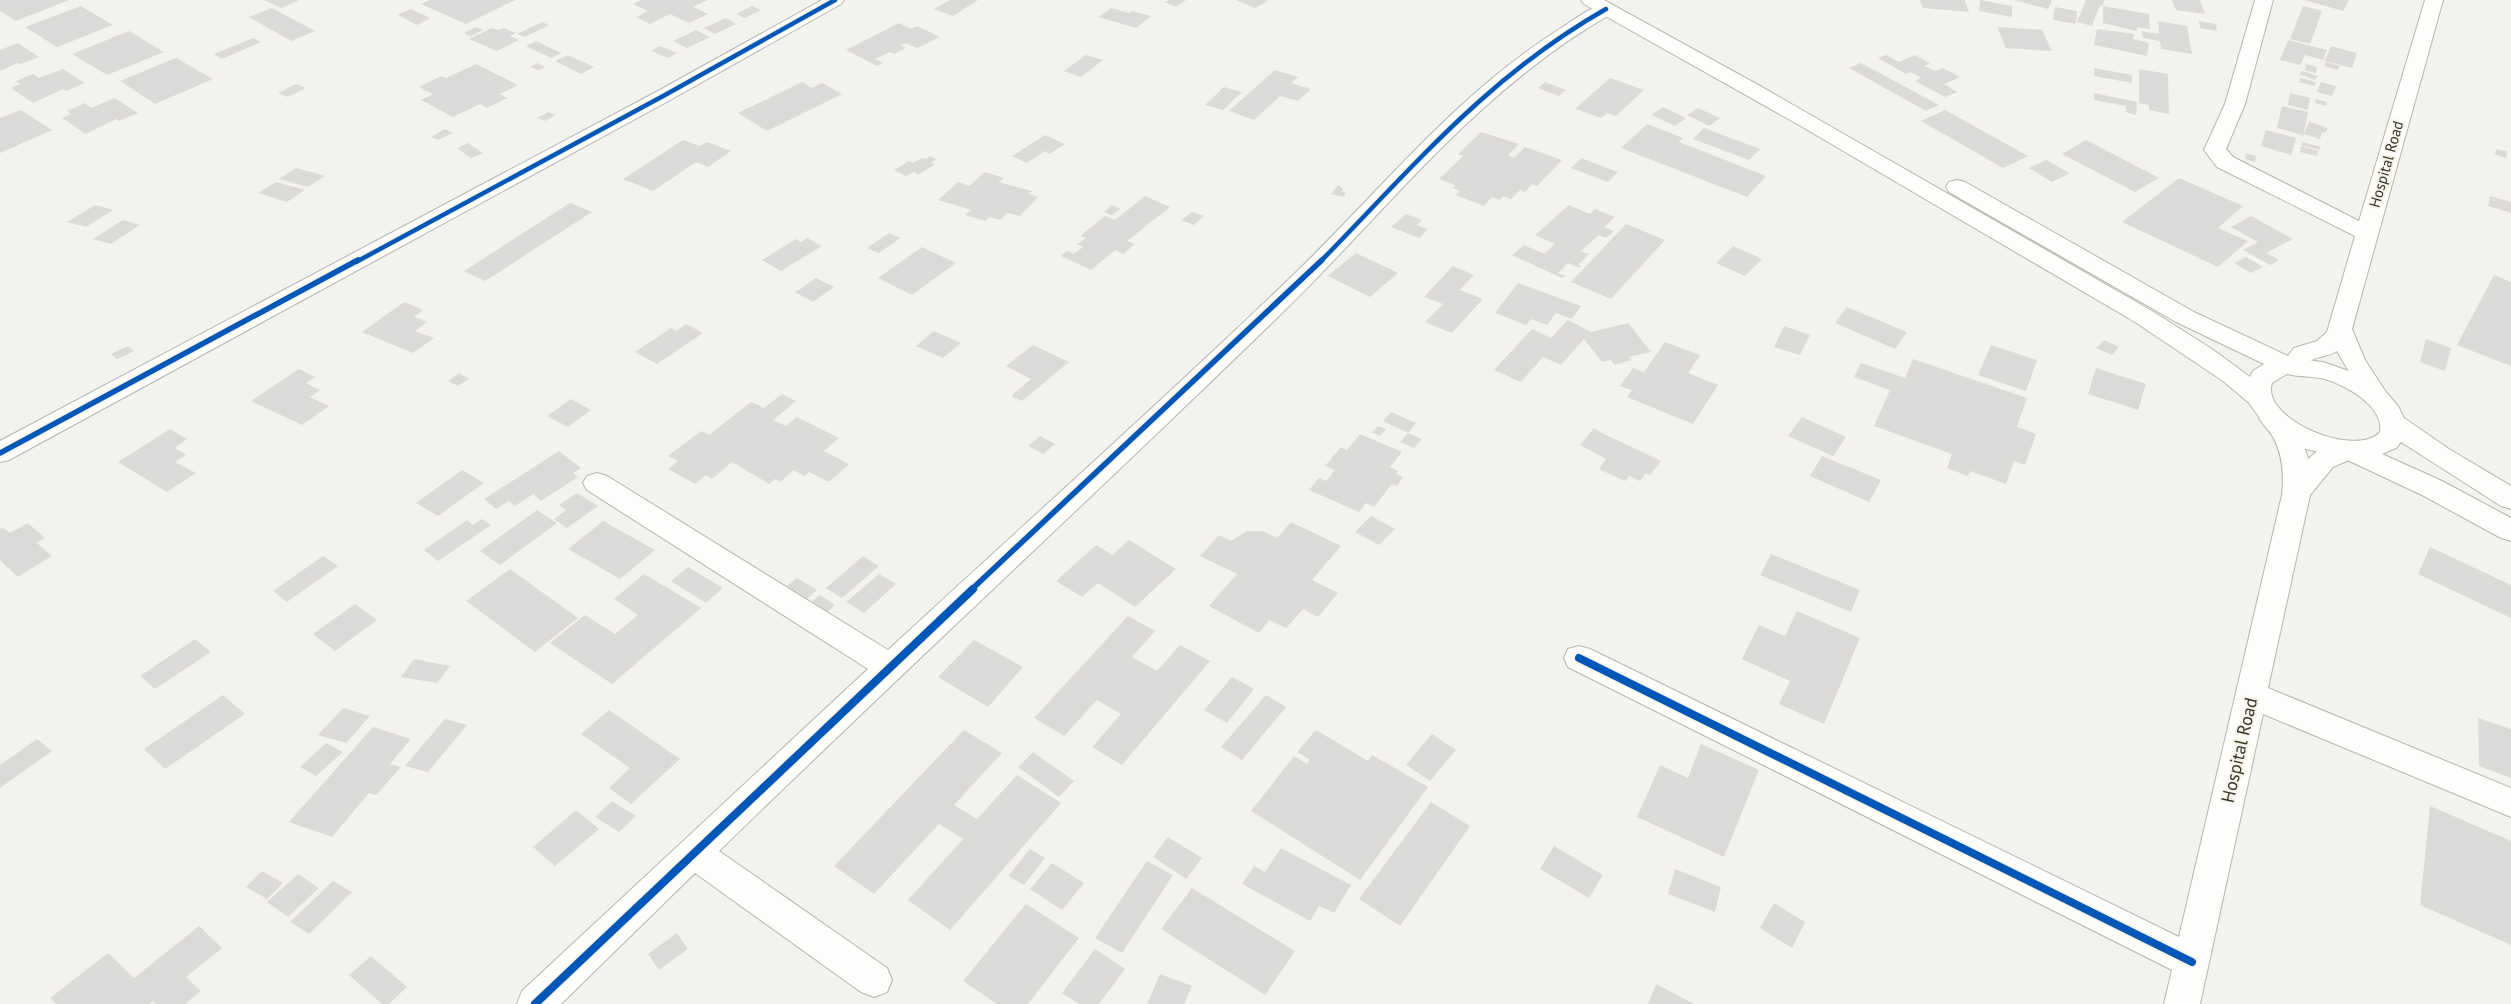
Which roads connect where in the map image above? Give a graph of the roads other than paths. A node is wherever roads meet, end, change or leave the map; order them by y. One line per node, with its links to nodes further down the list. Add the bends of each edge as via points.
1 (835, 0): 12 (main road)
2 (2264, 0): 5 (main road, via 2235,104 2215,150 2225,162)
3 (2434, 0): 5 (main road, Hospital Road)
4 (1608, 3): 7 (main road, via 2185,317 2222,336); 9 (main road, via 2156,326 2222,369); 18 (main road, via 1508,75 1434,145 1310,274)
5 (2366, 233): 6 (main road, Hospital Road)
6 (2340, 329): 7 (main road, via 2334,341); 8 (main road, via 2357,370)
7 (2296, 362): 8 (main road, via 2356,383); 9 (main road, via 2265,373 2259,380 2256,388)
8 (2376, 397): 10 (main road, via 2386,407)
9 (2265, 408): 11 (main road, via 2299,436); 14 (main road, via 2287,437 2295,457)
10 (2393, 423): 11 (main road, via 2393,435 2387,443 2365,450); 15 (main road)
11 (2348, 450): 14 (main road, via 2333,454 2319,464); 16 (main road, via 2432,488)
12 (0, 453)
13 (597, 483): 18 (main road)
14 (2296, 495): 19 (main road, Hospital Road)
15 (2511, 499)
16 (2511, 531)
17 (1579, 658): 22 (main road)
18 (888, 666): 21 (main road)
19 (2251, 695): 20 (main road); 22 (main road, Hospital Road)
20 (2511, 803)
21 (693, 852): 23 (main road); 24 (main road)
22 (2192, 962): 25 (main road, Hospital Road)
23 (874, 980)
24 (535, 1004)
25 (2182, 1004)

